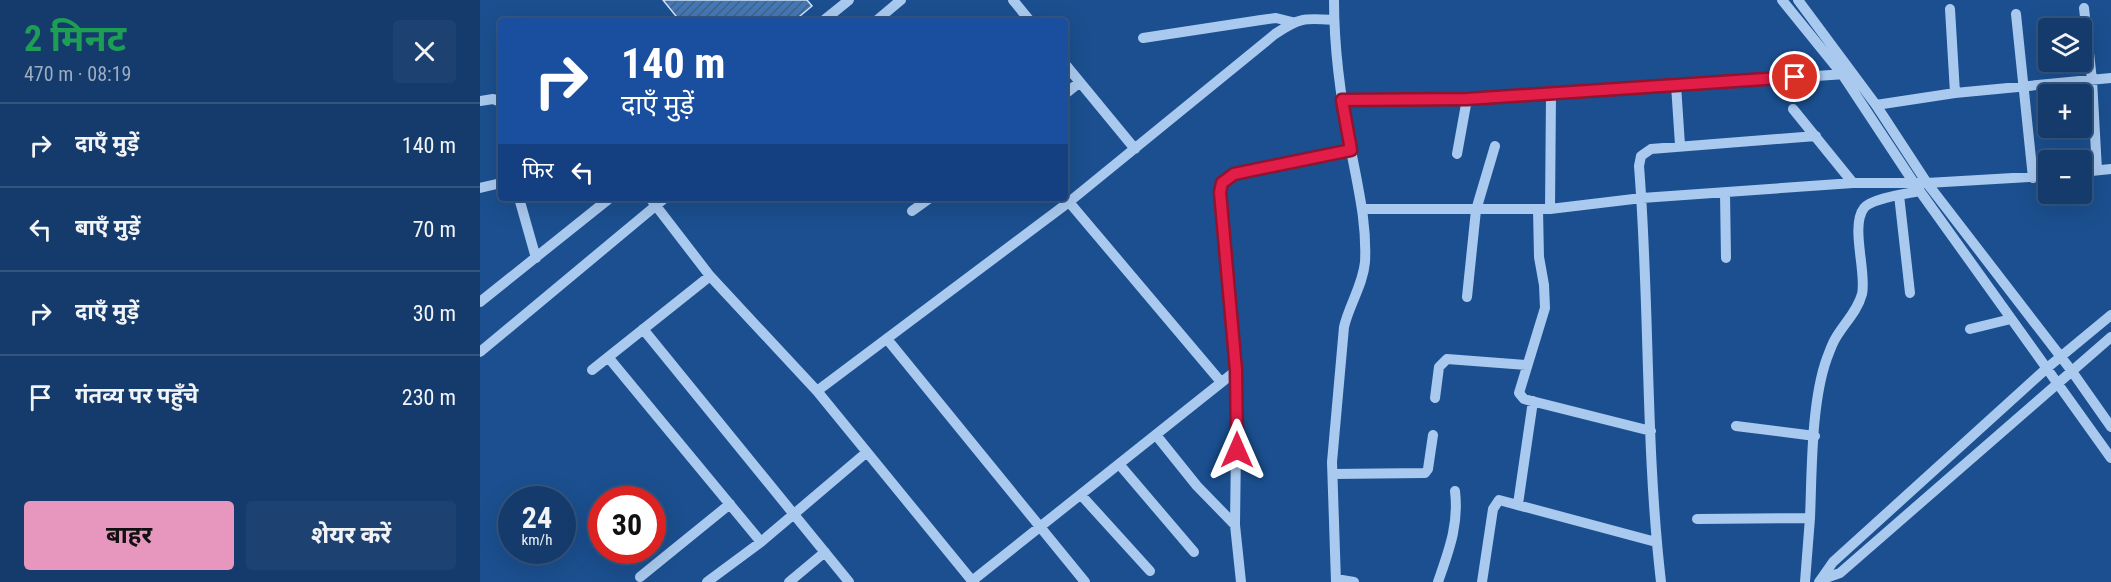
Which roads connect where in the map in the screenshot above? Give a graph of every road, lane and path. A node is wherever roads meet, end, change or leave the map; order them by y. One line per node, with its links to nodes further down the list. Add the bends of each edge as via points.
1 (849, 0): 10 (street)
2 (1013, 0): 12 (street)
3 (1334, 0): 13 (street)
4 (1782, 0): 17 (street)
5 (1798, 0): 17 (street)
6 (898, 1): 11 (street)
7 (2084, 8): 19 (street)
8 (1950, 9): 24 (street)
9 (2016, 14): 22 (street)
10 (827, 18)
11 (879, 18)
12 (1028, 18)
13 (1334, 20): 14 (street, via 1304,18); 27 (street)
14 (1292, 22): 15 (street, via 1276,18); 35 (street)
15 (1143, 38)
16 (1068, 68): 20 (street)
17 (1847, 73): 21 (street); 30 (street); 45 (street)
18 (2111, 78): 19 (street)
19 (2092, 80): 22 (street); 39 (street)
20 (1080, 82): 23 (street); 35 (street)
21 (1676, 85): 25 (street); 33 (street)
22 (2025, 85): 24 (street); 42 (street)
23 (1068, 92)
24 (1955, 93): 30 (street)
25 (1551, 94): 26 (street); 57 (street)
26 (1467, 99): 27 (street); 37 (street)
27 (1342, 100): 36 (street)
28 (480, 101): 29 (street)
29 (498, 101)
30 (1876, 105): 45 (street)
31 (1793, 109): 32 (street)
32 (1816, 136): 33 (street); 43 (street)
33 (1680, 145): 49 (street, via 1651,149 1641,156)
34 (1495, 146): 58 (street)
35 (1135, 149): 54 (street)
36 (1351, 150): 55 (street); 78 (street, via 1234,174 1222,183)
37 (1457, 154)
38 (2111, 169): 39 (street)
39 (2097, 170): 40 (street)
40 (2092, 171)
41 (2038, 177): 42 (street)
42 (2033, 178): 45 (street)
43 (1853, 183): 45 (street); 47 (street)
44 (498, 184): 46 (street)
45 (1920, 186): 48 (street); 67 (street); 74 (street)
46 (480, 188)
47 (1725, 193): 49 (street); 61 (street)
48 (1899, 195): 63 (street); 90 (street, via 1873,202 1859,217 1862,293 1826,362)
49 (1642, 198): 57 (street); 87 (street)
50 (520, 201): 60 (street)
51 (606, 201): 60 (street)
52 (926, 201): 59 (street)
53 (653, 202): 62 (street); 72 (street)
54 (1069, 202): 71 (street); 80 (street)
55 (1364, 209): 58 (street); 94 (street, via 1365,264 1344,327)
56 (1538, 209): 57 (street); 58 (street); 75 (street, via 1545,308)
57 (1550, 209)
58 (1476, 210): 64 (street)
59 (912, 211)
60 (536, 258): 65 (street)
61 (1726, 258)
62 (710, 276): 68 (street); 82 (street)
63 (1910, 293)
64 (1467, 297)
65 (480, 302)
66 (2111, 315): 74 (street)
67 (2011, 319): 69 (street); 76 (street)
68 (643, 329): 73 (street); 99 (street)
69 (1970, 329)
70 (2111, 337): 79 (street)
71 (887, 339): 82 (street); 103 (street)
72 (480, 352)
73 (608, 357): 77 (street); 97 (street)
74 (2060, 357): 76 (street); 79 (street)
75 (1527, 365): 83 (street, via 1447,359 1439,367); 84 (street, via 1519,393)
76 (2047, 368): 81 (street); 110 (street, via 1833,562)
77 (592, 370)
78 (1236, 370): 80 (street); 102 (street)
79 (2071, 370): 81 (street); 86 (street)
80 (1221, 382): 88 (street)
81 (2057, 382): 92 (street); 110 (street, via 1840,573)
82 (817, 391): 91 (street)
83 (1435, 398)
84 (1533, 401): 87 (street); 98 (street)
85 (1736, 426): 90 (street)
86 (2111, 426)
87 (1651, 431): 105 (street)
88 (1156, 435): 93 (street); 102 (street)
89 (1433, 435): 94 (street, via 1425,473)
90 (1815, 436): 100 (street)
91 (867, 452): 99 (street); 115 (street)
92 (2111, 458)
93 (1119, 464): 96 (street); 107 (street)
94 (1333, 474): 111 (street)
95 (1455, 491): 119 (street, via 1455,532)
96 (1081, 495): 103 (street); 108 (street)
97 (730, 504): 104 (street); 109 (street)
98 (1518, 504): 105 (street); 120 (street, via 1503,500 1495,504)
99 (794, 514): 104 (street); 106 (street)
100 (1810, 518): 101 (street); 122 (street)
101 (1697, 519)
102 (1235, 525): 117 (street)
103 (1040, 527): 115 (street); 116 (street)
104 (761, 542): 112 (street)
105 (1656, 542): 121 (street)
106 (825, 552): 113 (street); 114 (street)
107 (1194, 552)
108 (1150, 571)
109 (640, 577)
110 (1821, 580)
111 (1336, 581): 118 (street)
112 (707, 582)
113 (789, 582)
114 (849, 582)
115 (972, 582)
116 (1085, 582)
117 (1241, 582)
118 (1354, 582)
119 (1438, 582)
120 (1482, 582)
121 (1661, 582)
122 (1805, 582)

